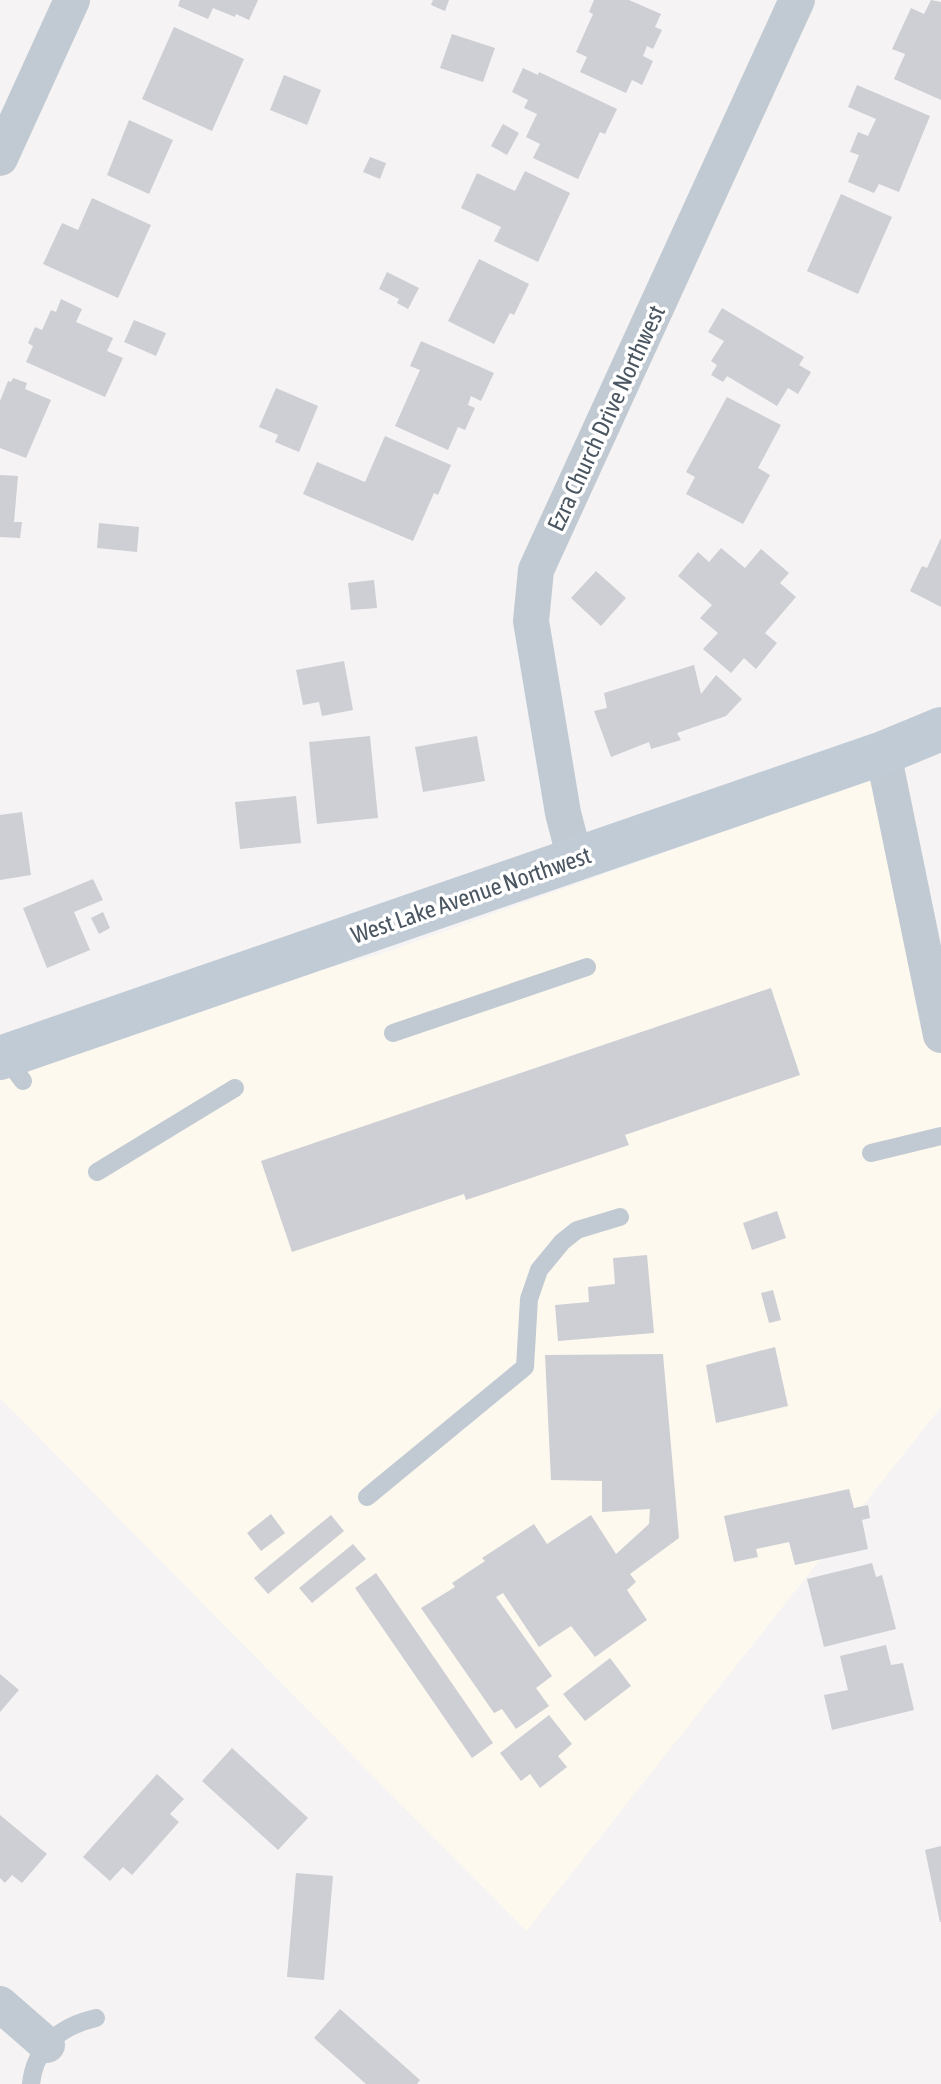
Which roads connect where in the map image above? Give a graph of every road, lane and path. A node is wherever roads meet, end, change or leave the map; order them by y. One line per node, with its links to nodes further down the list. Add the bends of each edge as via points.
1 (72, 0): 3 (street)
2 (797, 0): 6 (street, Ezra Church Drive Northwest, via 536,570 531,621)
3 (0, 158)
4 (941, 729): 5 (street, West Lake Avenue Northwest)
5 (883, 753): 6 (street, West Lake Avenue Northwest); 9 (street)
6 (575, 859): 10 (street, West Lake Avenue Northwest)
7 (587, 967): 8 (lane)
8 (393, 1033)
9 (941, 1035)
10 (9, 1065)
11 (235, 1088): 14 (lane)
12 (941, 1136): 13 (lane)
13 (871, 1153)
14 (97, 1172)
15 (620, 1217): 16 (lane, via 577,1230 539,1270 529,1299 525,1367)
16 (367, 1497)
17 (0, 2004): 19 (street)
18 (96, 2018): 19 (lane, via 78,2022)
19 (47, 2045): 20 (lane)
20 (31, 2084)

